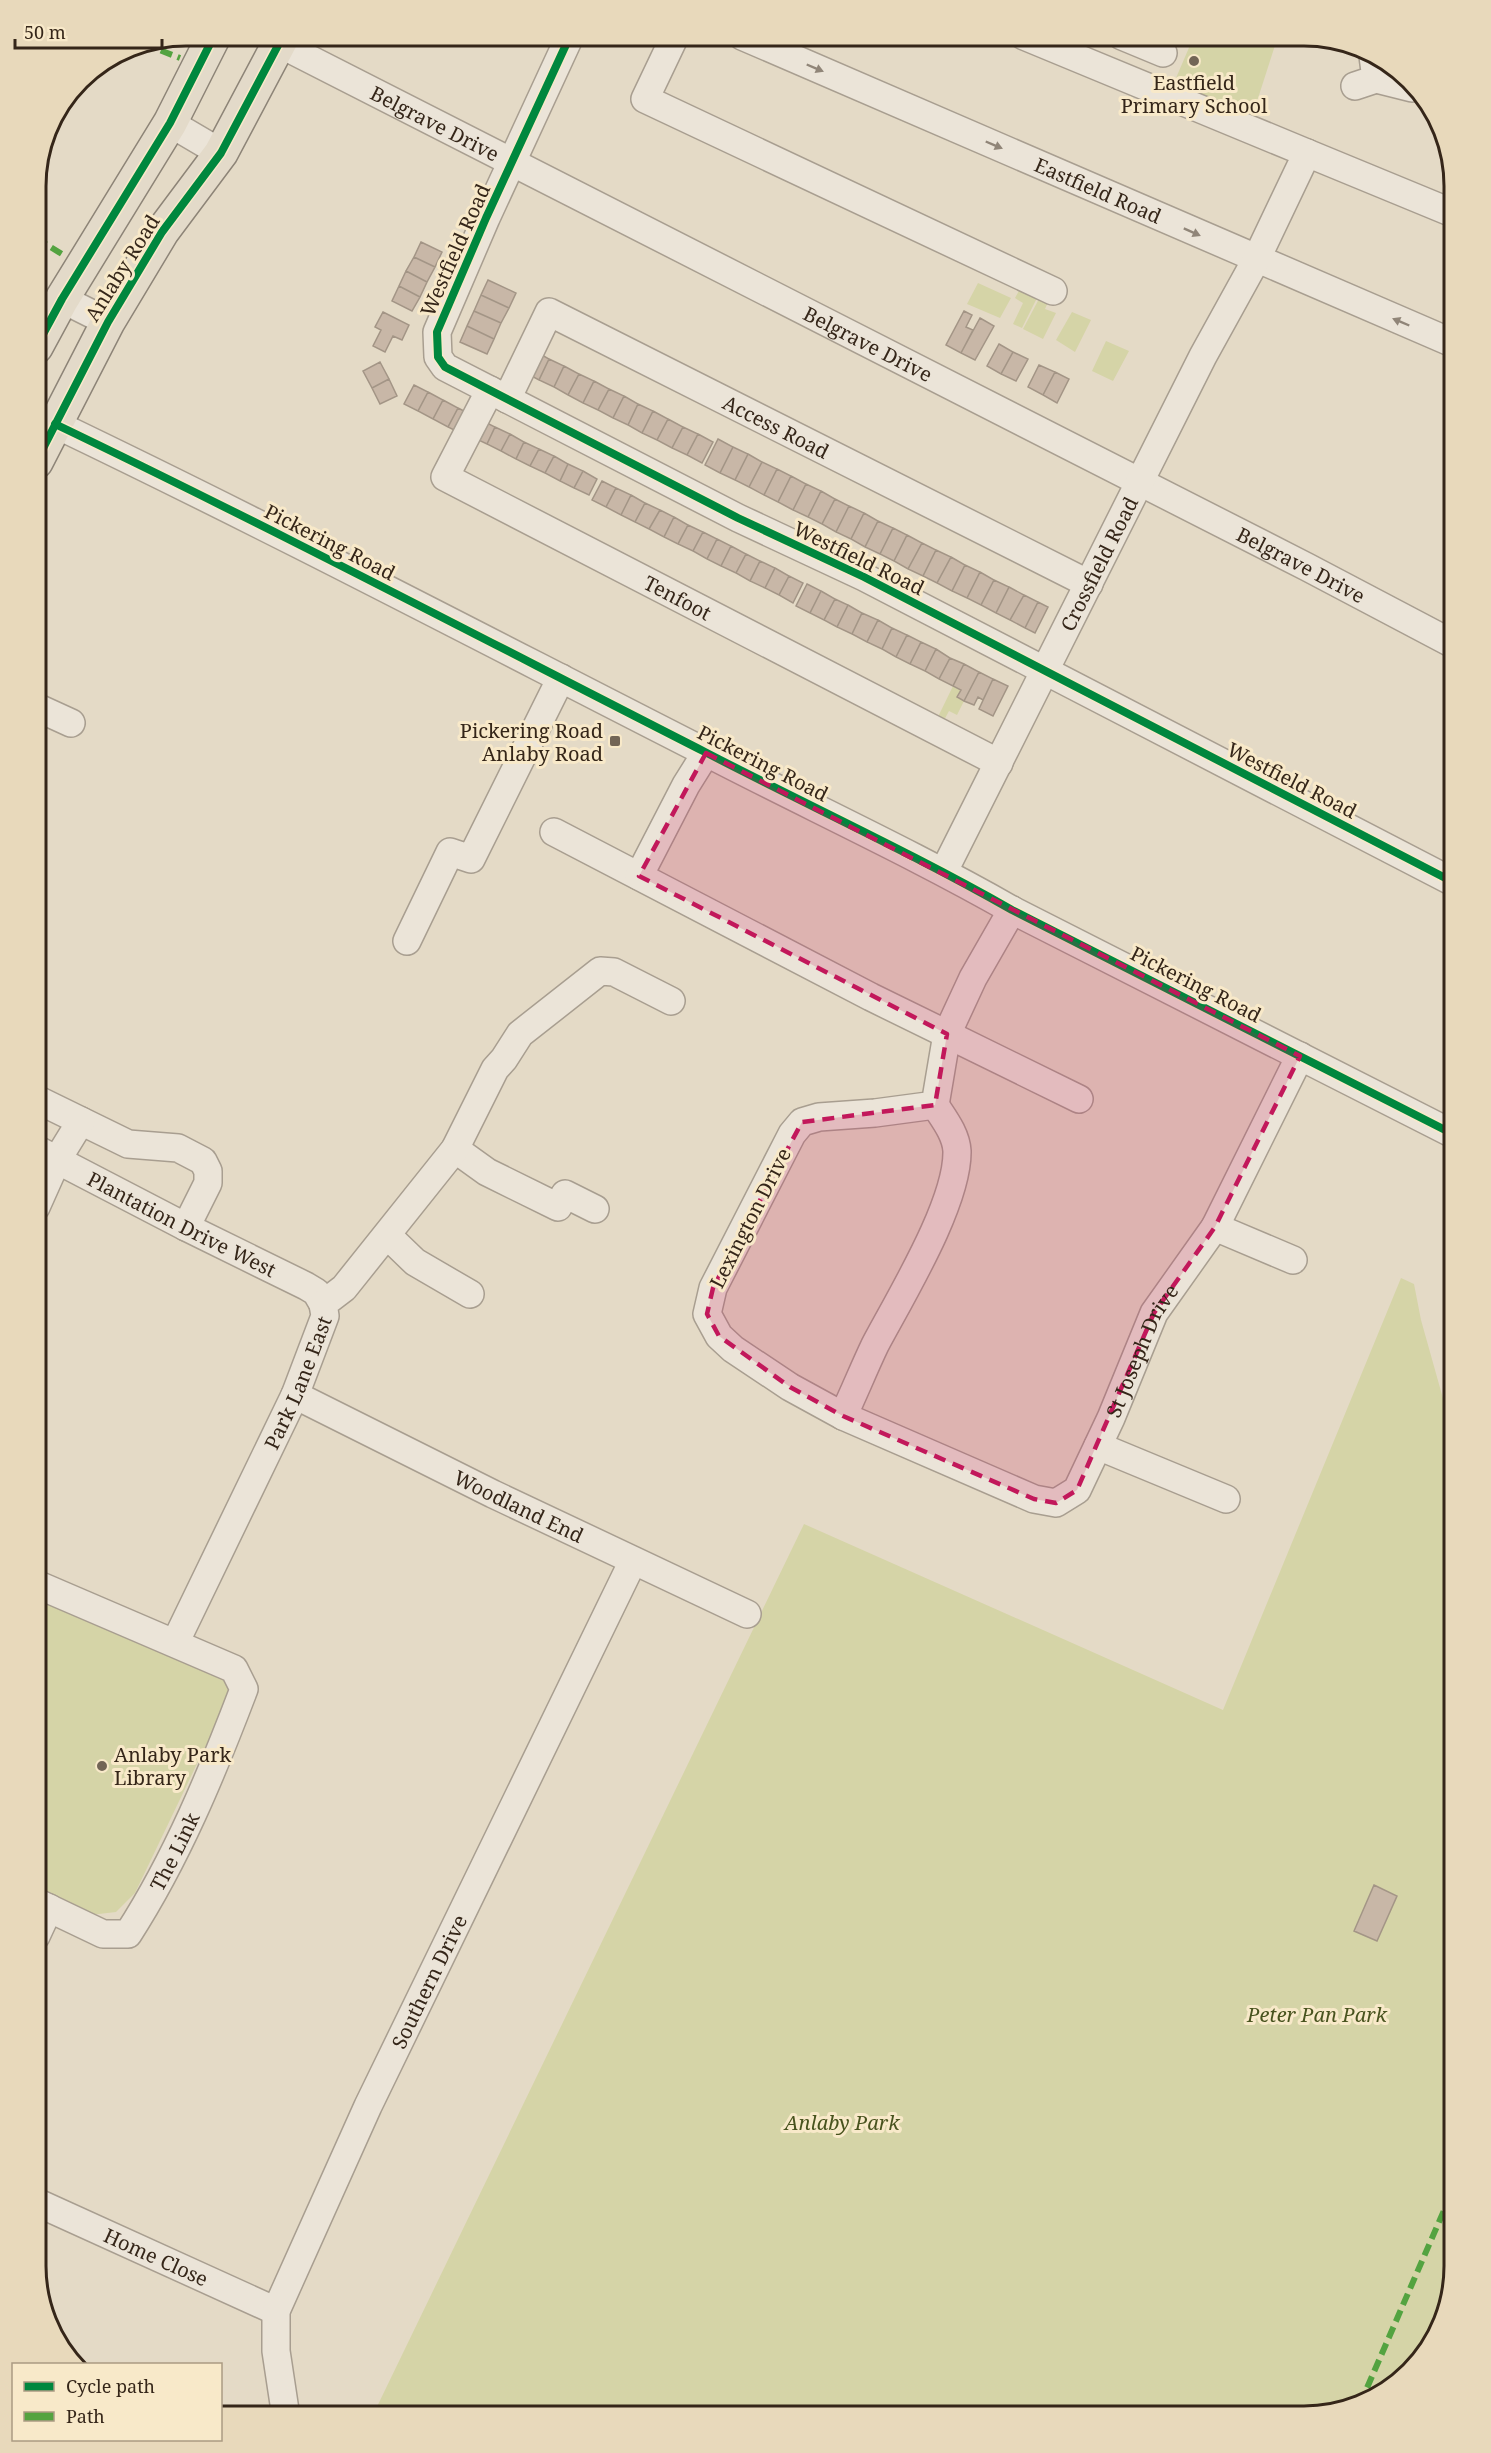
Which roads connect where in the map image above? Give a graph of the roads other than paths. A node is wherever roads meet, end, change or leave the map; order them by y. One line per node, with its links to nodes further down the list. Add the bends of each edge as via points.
1 (208, 47): 12 (main road, Anlaby Road)
2 (277, 47): 13 (main road, Anlaby Road)
3 (294, 47): 15 (street, Belgrave Drive)
4 (565, 47): 15 (street)
5 (670, 47): 18 (street, via 645,99)
6 (769, 47): 17 (street, Eastfield Road, one-way to 17)
7 (1051, 47): 14 (street)
8 (1149, 47): 9 (street)
9 (1163, 53)
10 (1368, 74): 11 (street)
11 (1400, 84)
12 (170, 123): 13 (street); 19 (main road, Anlaby Road)
13 (221, 153): 20 (main road, Anlaby Road, via 162,232)
14 (1307, 153): 16 (street); 17 (street)
15 (512, 163): 23 (street, Westfield Road, via 437,332 438,357 445,367); 26 (street, Belgrave Drive)
16 (1444, 209)
17 (1256, 260): 22 (street, Eastfield Road, one-way to 17); 26 (street, Crossfield Road, via 1203,356)
18 (1053, 291)
19 (62, 299): 20 (street); 21 (main road, Anlaby Road)
20 (108, 322): 24 (main road, Anlaby Road)
21 (47, 327)
22 (1444, 339)
23 (498, 395): 27 (street, Access Road, via 549,312); 29 (street, Westfield Road); 34 (street, Tenfoot, via 445,477)
24 (55, 424): 25 (main road, Anlaby Road); 30 (street, Pickering Road, via 202,494)
25 (47, 440)
26 (1141, 483): 27 (street, Crossfield Road); 28 (street, Belgrave Drive)
27 (1089, 584): 29 (street, Crossfield Road)
28 (1444, 639)
29 (1045, 672): 34 (street, Crossfield Road); 38 (street, Westfield Road)
30 (561, 678): 33 (street, Pickering Road); 40 (street, via 471,859 450,852)
31 (47, 712): 32 (street)
32 (71, 723)
33 (706, 753): 36 (street, Pickering Road); 37 (street)
34 (999, 763): 36 (street, Crossfield Road)
35 (554, 832): 37 (street)
36 (944, 871): 39 (street, Pickering Road)
37 (639, 876): 42 (street)
38 (1444, 877)
39 (1012, 910): 42 (street); 43 (street, Pickering Road)
40 (407, 941)
41 (671, 1001): 49 (street, Park Lane East, via 614,972 600,971 589,978 520,1034 495,1069)
42 (947, 1034): 44 (street); 46 (street)
43 (1300, 1056): 48 (street, Pickering Road); 53 (street, St Joseph Drive)
44 (1079, 1099)
45 (47, 1104): 47 (street)
46 (935, 1105): 59 (street, via 951,1128 957,1149 952,1188); 59 (street, Lexington Drive, via 802,1122 792,1134 713,1288 706,1314 719,1336 790,1388)
47 (81, 1121): 50 (street); 52 (street, via 128,1144 178,1148 203,1161 208,1183)
48 (1444, 1129)
49 (455, 1149): 51 (street, via 487,1172 558,1207 565,1194); 54 (street, Park Lane East)
50 (47, 1155): 52 (street, Plantation Drive West)
51 (596, 1209)
52 (186, 1227): 57 (street, Plantation Drive West, via 306,1286 316,1292)
53 (1215, 1227): 55 (street); 61 (street, St Joseph Drive, via 1154,1313)
54 (387, 1234): 56 (street, via 415,1262); 57 (street, Park Lane East, via 344,1288)
55 (1293, 1260)
56 (470, 1294)
57 (323, 1304): 58 (street, Park Lane East, via 325,1316)
58 (295, 1395): 63 (street, Woodland End); 66 (street, Park Lane East)
59 (843, 1416): 60 (street, Lexington Drive)
60 (912, 1446): 61 (street, St Joseph Drive, via 1034,1499 1056,1503 1077,1490)
61 (1098, 1446): 62 (street)
62 (1226, 1499)
63 (633, 1561): 65 (street, Woodland End); 69 (street, Southern Drive, via 368,2106)
64 (46, 1588): 66 (street)
65 (747, 1614)
66 (175, 1643): 67 (street, The Link, via 234,1669 244,1689 184,1830 128,1934 103,1934)
67 (46, 1907)
68 (46, 2207): 69 (street, Home Close)
69 (276, 2311): 70 (street, Southern Drive, via 276,2351)
70 (284, 2406)

